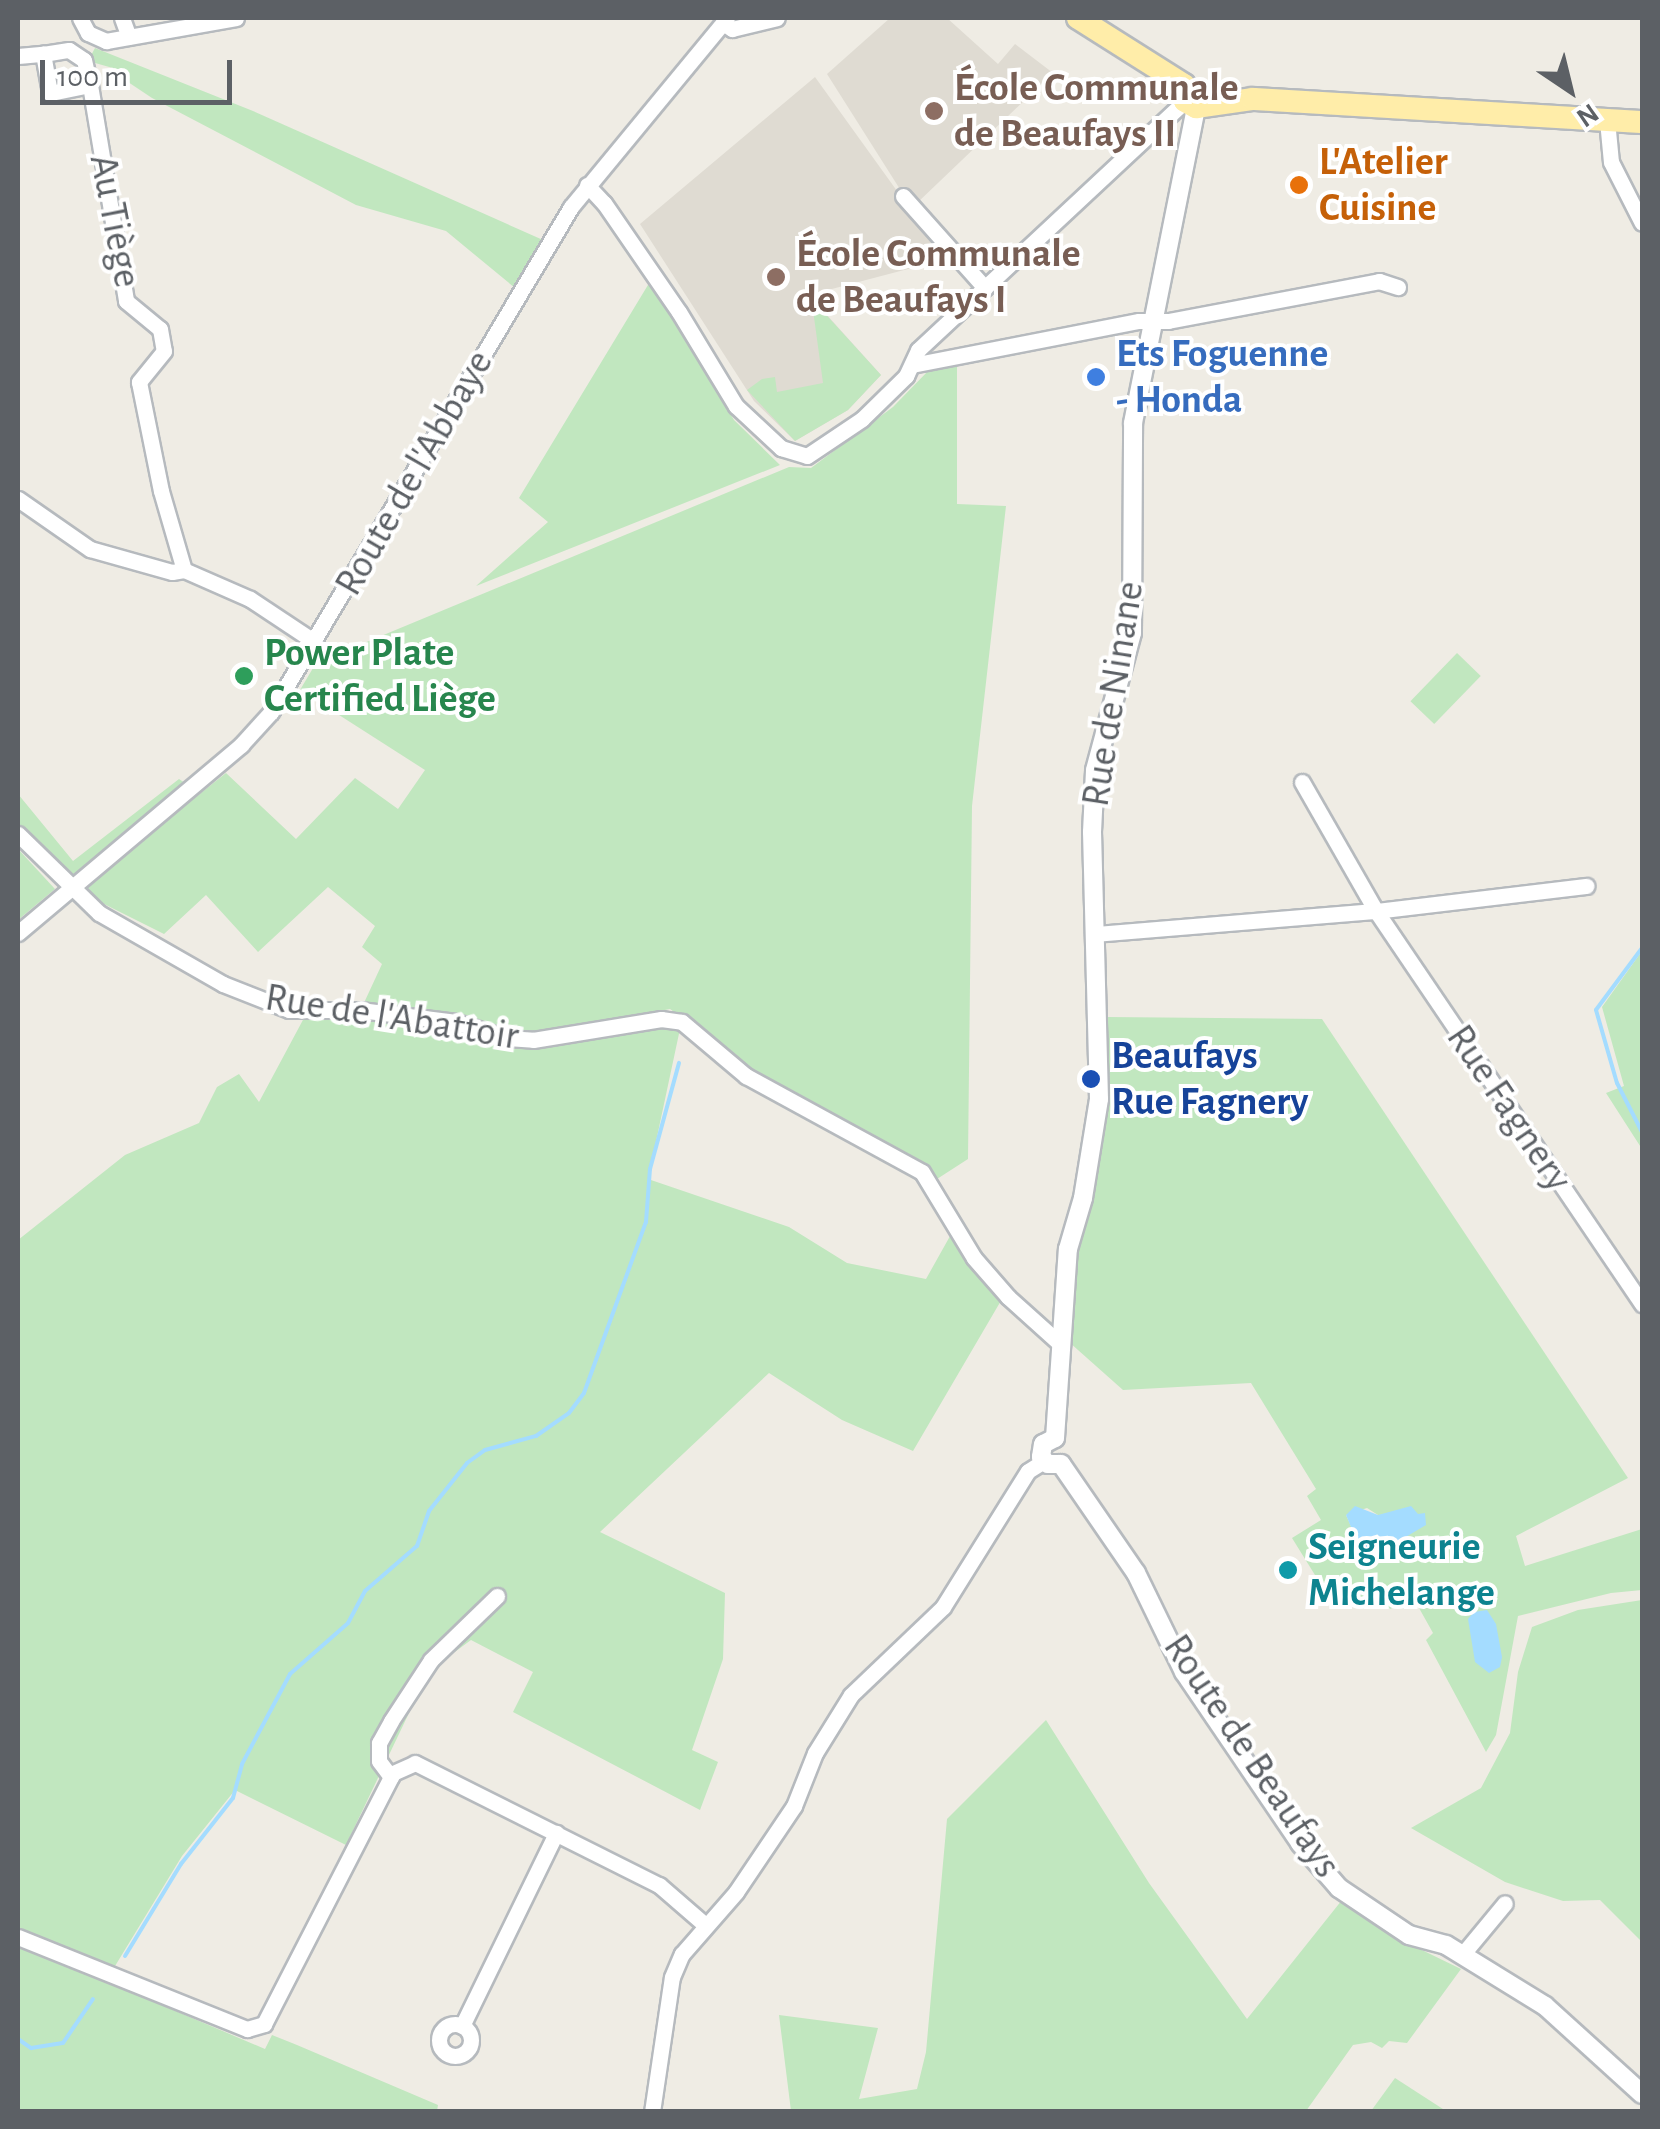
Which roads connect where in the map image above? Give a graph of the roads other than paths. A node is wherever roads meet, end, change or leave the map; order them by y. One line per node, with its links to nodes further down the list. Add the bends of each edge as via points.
1 (80, 18): 7 (street, via 95,38)
2 (122, 18): 7 (street)
3 (236, 18): 7 (street)
4 (777, 18): 6 (street, via 732,28)
5 (1078, 18): 11 (main road)
6 (725, 20): 14 (street, Route de l'Abbaye)
7 (128, 36)
8 (43, 54): 9 (street, Au Tiège); 10 (street, Au Tiège, via 68,50 84,60); 10 (street, via 50,93)
9 (18, 56)
10 (90, 86): 22 (street, Au Tiège, via 126,301 160,330 164,351 139,382)
11 (1196, 97): 12 (main road); 18 (street); 19 (street, Rue de Ninane)
12 (1607, 120): 13 (main road); 16 (street, via 1611,162)
13 (1642, 122)
14 (587, 185): 20 (street, via 658,279 736,406 788,453 807,456 862,418); 23 (street, Route de l'Abbaye)
15 (903, 196): 18 (street)
16 (1642, 223)
17 (1398, 287): 19 (street, via 1380,282)
18 (985, 288): 20 (street, via 918,350)
19 (1152, 318): 20 (street); 30 (street, Rue de Ninane, via 1133,423 1132,633 1096,770)
20 (912, 365)
21 (18, 499): 22 (street, via 90,549)
22 (184, 570): 23 (street, via 250,599)
23 (315, 642): 27 (street, Route de l'Abbaye, via 255,732)
24 (1302, 782): 28 (street, Rue Fagnery)
25 (18, 834): 27 (street, Rue de l'Abattoir)
26 (1587, 886): 28 (street)
27 (70, 889): 29 (street, Route de l'Abbaye); 32 (street, Rue de l'Abattoir, via 223,984 289,1010 360,1010 532,1040 682,1022 746,1076 922,1172 982,1268)
28 (1376, 911): 30 (street); 31 (street, Rue Fagnery)
29 (18, 933)
30 (1096, 934): 32 (street, Rue de Ninane, via 1100,1099 1068,1249)
31 (1642, 1304)
32 (1059, 1343): 33 (street, Rue de Ninane, via 1055,1438 1041,1448)
33 (1053, 1463): 38 (street, via 1028,1472 943,1608 851,1695 815,1753 794,1806 736,1892); 40 (street, Route de Beaufays, via 1136,1574 1184,1672 1317,1864 1367,1910 1409,1935)
34 (497, 1596): 35 (street, via 431,1660 391,1721 379,1743 379,1760)
35 (391, 1777): 36 (street, via 414,1763); 39 (street, via 264,2024 248,2029)
36 (556, 1833): 38 (street, via 659,1885); 41 (street)
37 (1505, 1903): 40 (street)
38 (704, 1924): 43 (street, via 672,1978)
39 (18, 1938)
40 (1462, 1954): 42 (street, Route de Beaufays, via 1545,2006)
41 (462, 2026)
42 (1642, 2094)
43 (652, 2112)

